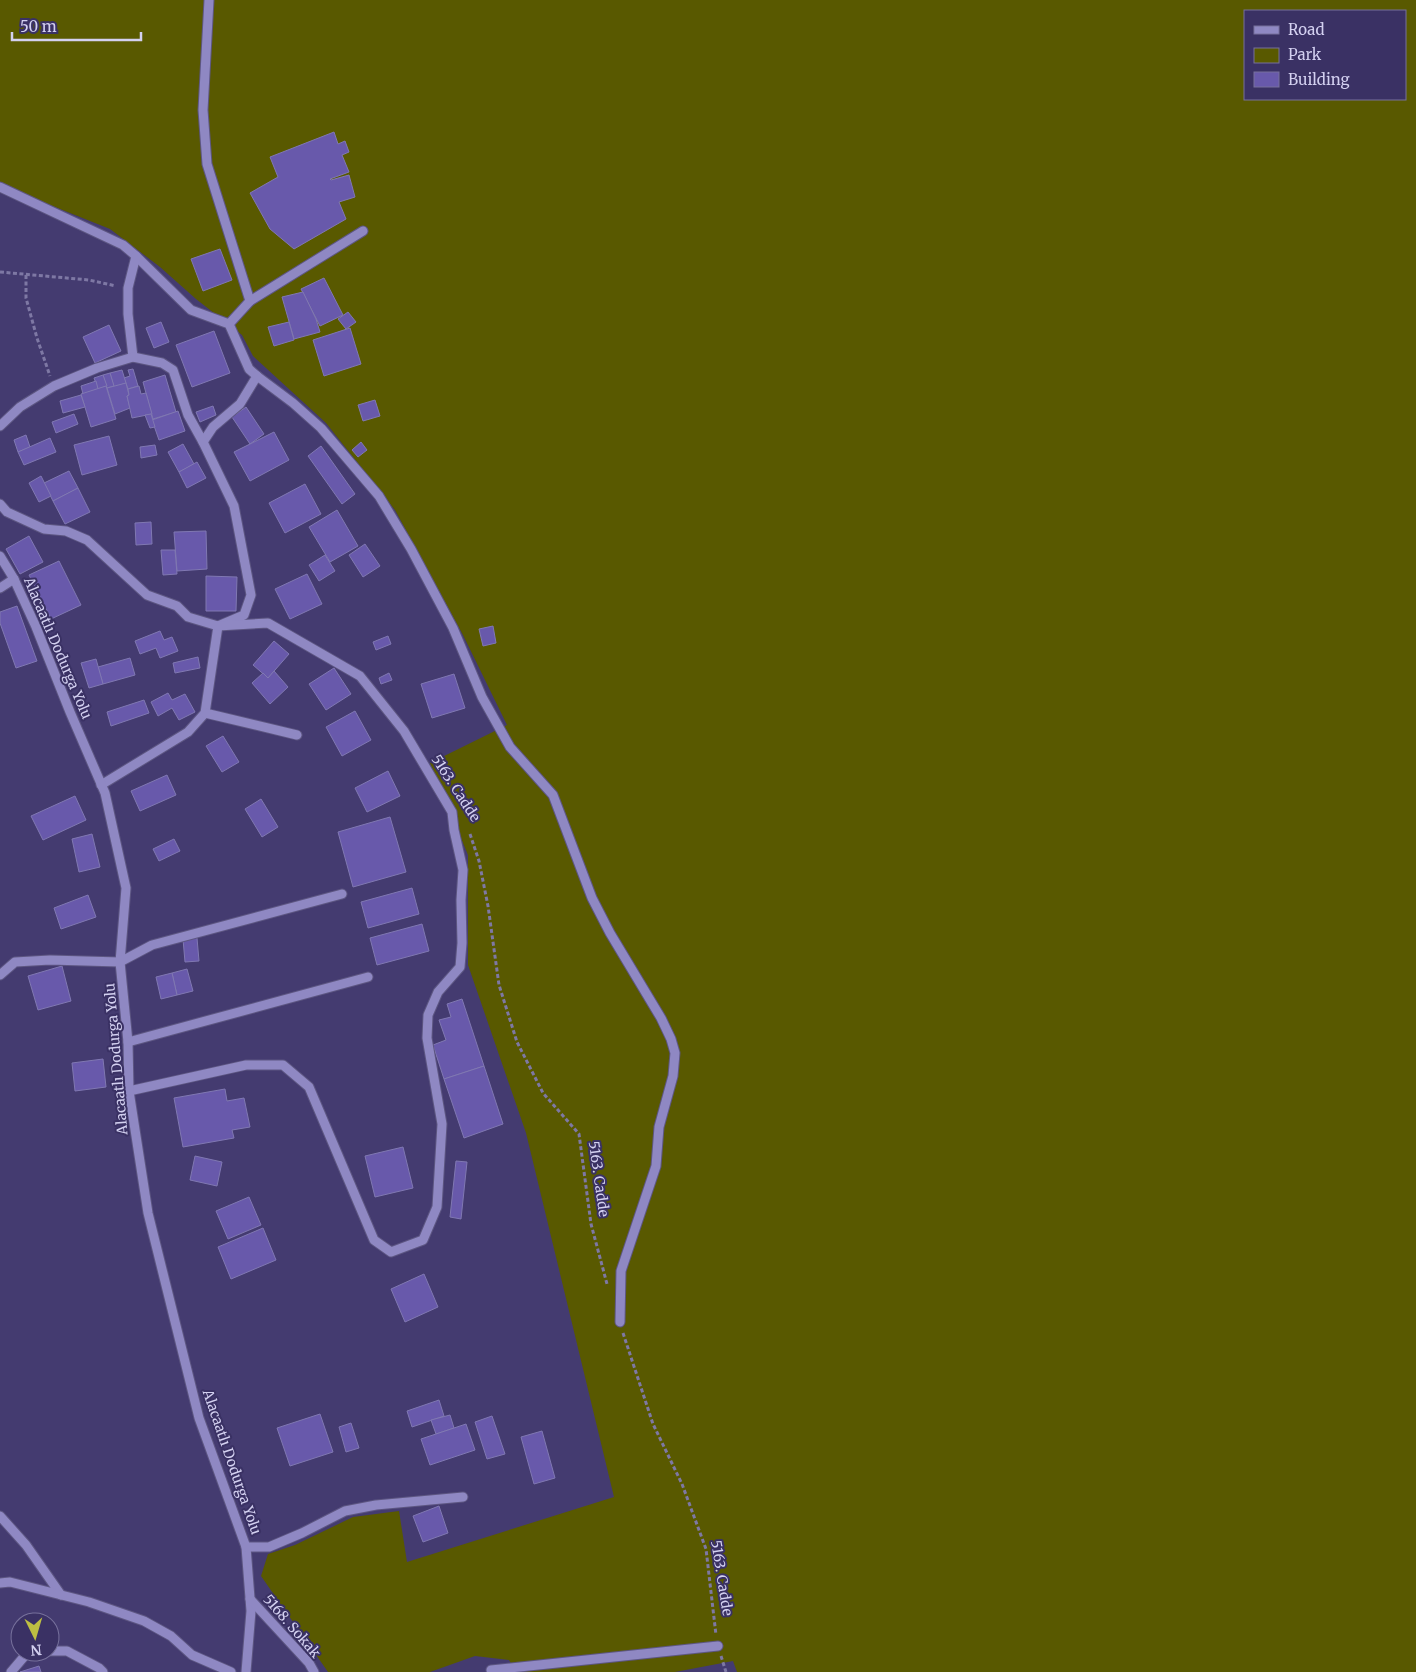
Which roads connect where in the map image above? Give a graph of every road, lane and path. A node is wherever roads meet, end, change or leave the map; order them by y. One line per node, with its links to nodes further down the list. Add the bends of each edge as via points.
1 (209, 0): 8 (street, via 204,110 207,164)
2 (0, 187): 4 (street, via 124,245)
3 (363, 231): 8 (street)
4 (136, 256): 7 (street); 9 (street, via 191,310)
5 (0, 272): 6 (path)
6 (26, 275): 7 (path, via 89,280); 12 (path, via 26,298)
7 (128, 288): 10 (street)
8 (250, 301): 9 (street)
9 (229, 324): 11 (street, via 249,369)
10 (133, 357): 12 (street); 14 (street, via 162,363 173,370 188,415)
11 (257, 376): 14 (street, via 240,404 213,427); 31 (street, via 321,428 379,496 453,628 482,697 510,747 553,795 592,898 671,1039 675,1053 673,1076 659,1127 656,1166 621,1271)
12 (54, 386): 13 (street, via 20,407)
13 (0, 426)
14 (203, 442): 19 (street, via 234,506 251,595 244,615)
15 (0, 504): 19 (street, via 8,512 44,529 66,531 87,540 148,595 176,606 188,617)
16 (0, 556): 17 (street, Alacaatlı Dodurga Yolu)
17 (14, 579): 18 (street); 22 (street, Alacaatlı Dodurga Yolu)
18 (0, 588)
19 (218, 626): 20 (street); 29 (street, 5163. Cadde, via 268,623 360,676 404,731 452,812 463,870 462,943 460,967 438,992 428,1014 428,1038 442,1124 437,1207 423,1240 391,1252 374,1240 309,1087 283,1065 246,1065)
20 (205, 713): 21 (street); 22 (street, via 188,732)
21 (297, 735)
22 (101, 785): 25 (street, Alacaatlı Dodurga Yolu, via 126,888)
23 (468, 829): 30 (path, 5163. Cadde, via 483,879 499,985 516,1042 543,1093 580,1134 591,1224)
24 (342, 894): 25 (street, via 152,945)
25 (120, 962): 26 (street, via 15,962); 28 (street, Alacaatlı Dodurga Yolu)
26 (0, 975)
27 (368, 977): 28 (street)
28 (128, 1042): 29 (street, Alacaatlı Dodurga Yolu)
29 (129, 1091): 34 (street, Alacaatlı Dodurga Yolu, via 148,1213 197,1408)
30 (608, 1288)
31 (620, 1322): 38 (path, 5163. Cadde, via 653,1424 682,1484 706,1549)
32 (463, 1497): 34 (street, via 404,1501 345,1511 268,1547)
33 (0, 1516): 36 (street, via 26,1545)
34 (246, 1547): 37 (street, Alacaatlı Dodurga Yolu)
35 (0, 1583): 36 (street, via 10,1582)
36 (61, 1595): 44 (street, via 144,1621 171,1636 192,1655)
37 (250, 1599): 45 (street, Alacaatlı Dodurga Yolu); 46 (street, 5168. Sokak)
38 (718, 1646): 41 (street); 47 (path, 5163. Cadde)
39 (60, 1651): 43 (street, via 67,1651)
40 (20, 1662): 42 (street)
41 (489, 1671)
42 (11, 1672)
43 (103, 1672)
44 (231, 1672)
45 (246, 1672)
46 (314, 1672)
47 (726, 1672)

